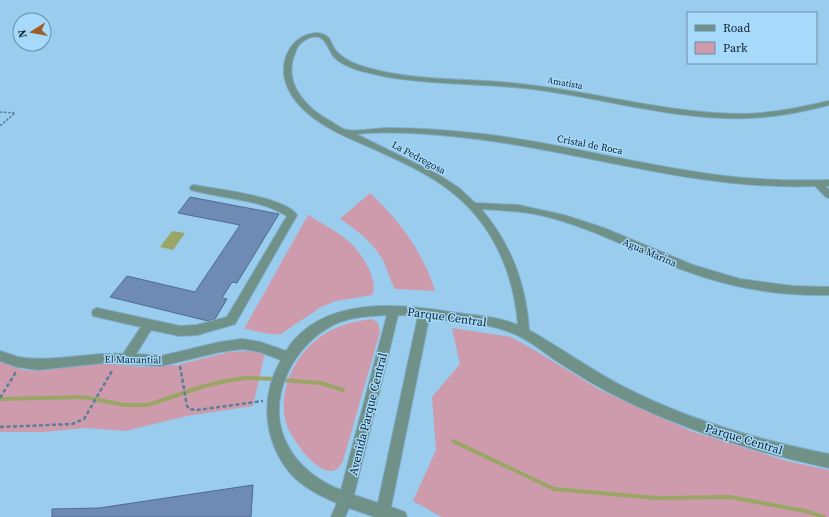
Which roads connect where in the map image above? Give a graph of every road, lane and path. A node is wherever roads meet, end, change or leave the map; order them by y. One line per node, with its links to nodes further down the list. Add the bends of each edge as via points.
1 (311, 35): 2 (street, Amatista, via 328,38 333,51 352,65 417,80 533,87 665,110 716,115 774,114); 5 (street, La Pedregosa, via 300,40 290,54 287,70 290,87 310,112)
2 (829, 103)
3 (0, 112): 4 (path, via 15,113)
4 (0, 126)
5 (347, 133): 7 (street, Cristal de Roca, via 390,130 479,136 548,146 716,179 771,184); 10 (street, La Pedregosa, via 437,178)
6 (829, 183): 7 (street, Cristal de Roca)
7 (818, 184): 9 (street)
8 (194, 188): 15 (street, via 266,202 283,208 292,215 231,321 197,330 180,331)
9 (829, 195)
10 (473, 206): 11 (street, Agua Marina, via 517,208 569,220 690,268 728,280 779,289); 16 (street, La Pedregosa, via 493,231 511,264 522,299)
11 (829, 291)
12 (394, 310): 14 (street, Parque Central); 18 (street, Parque Central, via 355,313 329,322 307,336); 26 (street, Avenida Parque Central)
13 (97, 313): 15 (street)
14 (424, 313): 16 (street, Parque Central, via 497,324); 27 (street)
15 (149, 324): 19 (street)
16 (524, 334): 25 (street, Parque Central, via 603,382 657,409 746,442)
17 (0, 356): 20 (street, El Manantial)
18 (288, 357): 19 (street, El Manantial, via 260,347 242,344 161,361); 23 (street, Parque Central, via 277,380)
19 (122, 359): 20 (street, El Manantial, via 103,358 49,364); 24 (path, via 84,419 72,424)
20 (22, 363): 22 (path)
21 (182, 378): 23 (path, via 189,409)
22 (0, 398)
23 (272, 400): 26 (street, Parque Central, via 276,436 288,460 321,488)
24 (0, 427)
25 (829, 461)
26 (346, 498): 27 (street, Parque Central); 28 (street, Avenida Parque Central)
27 (383, 514): 29 (street, Parque Central)
28 (338, 517)
29 (400, 517)

